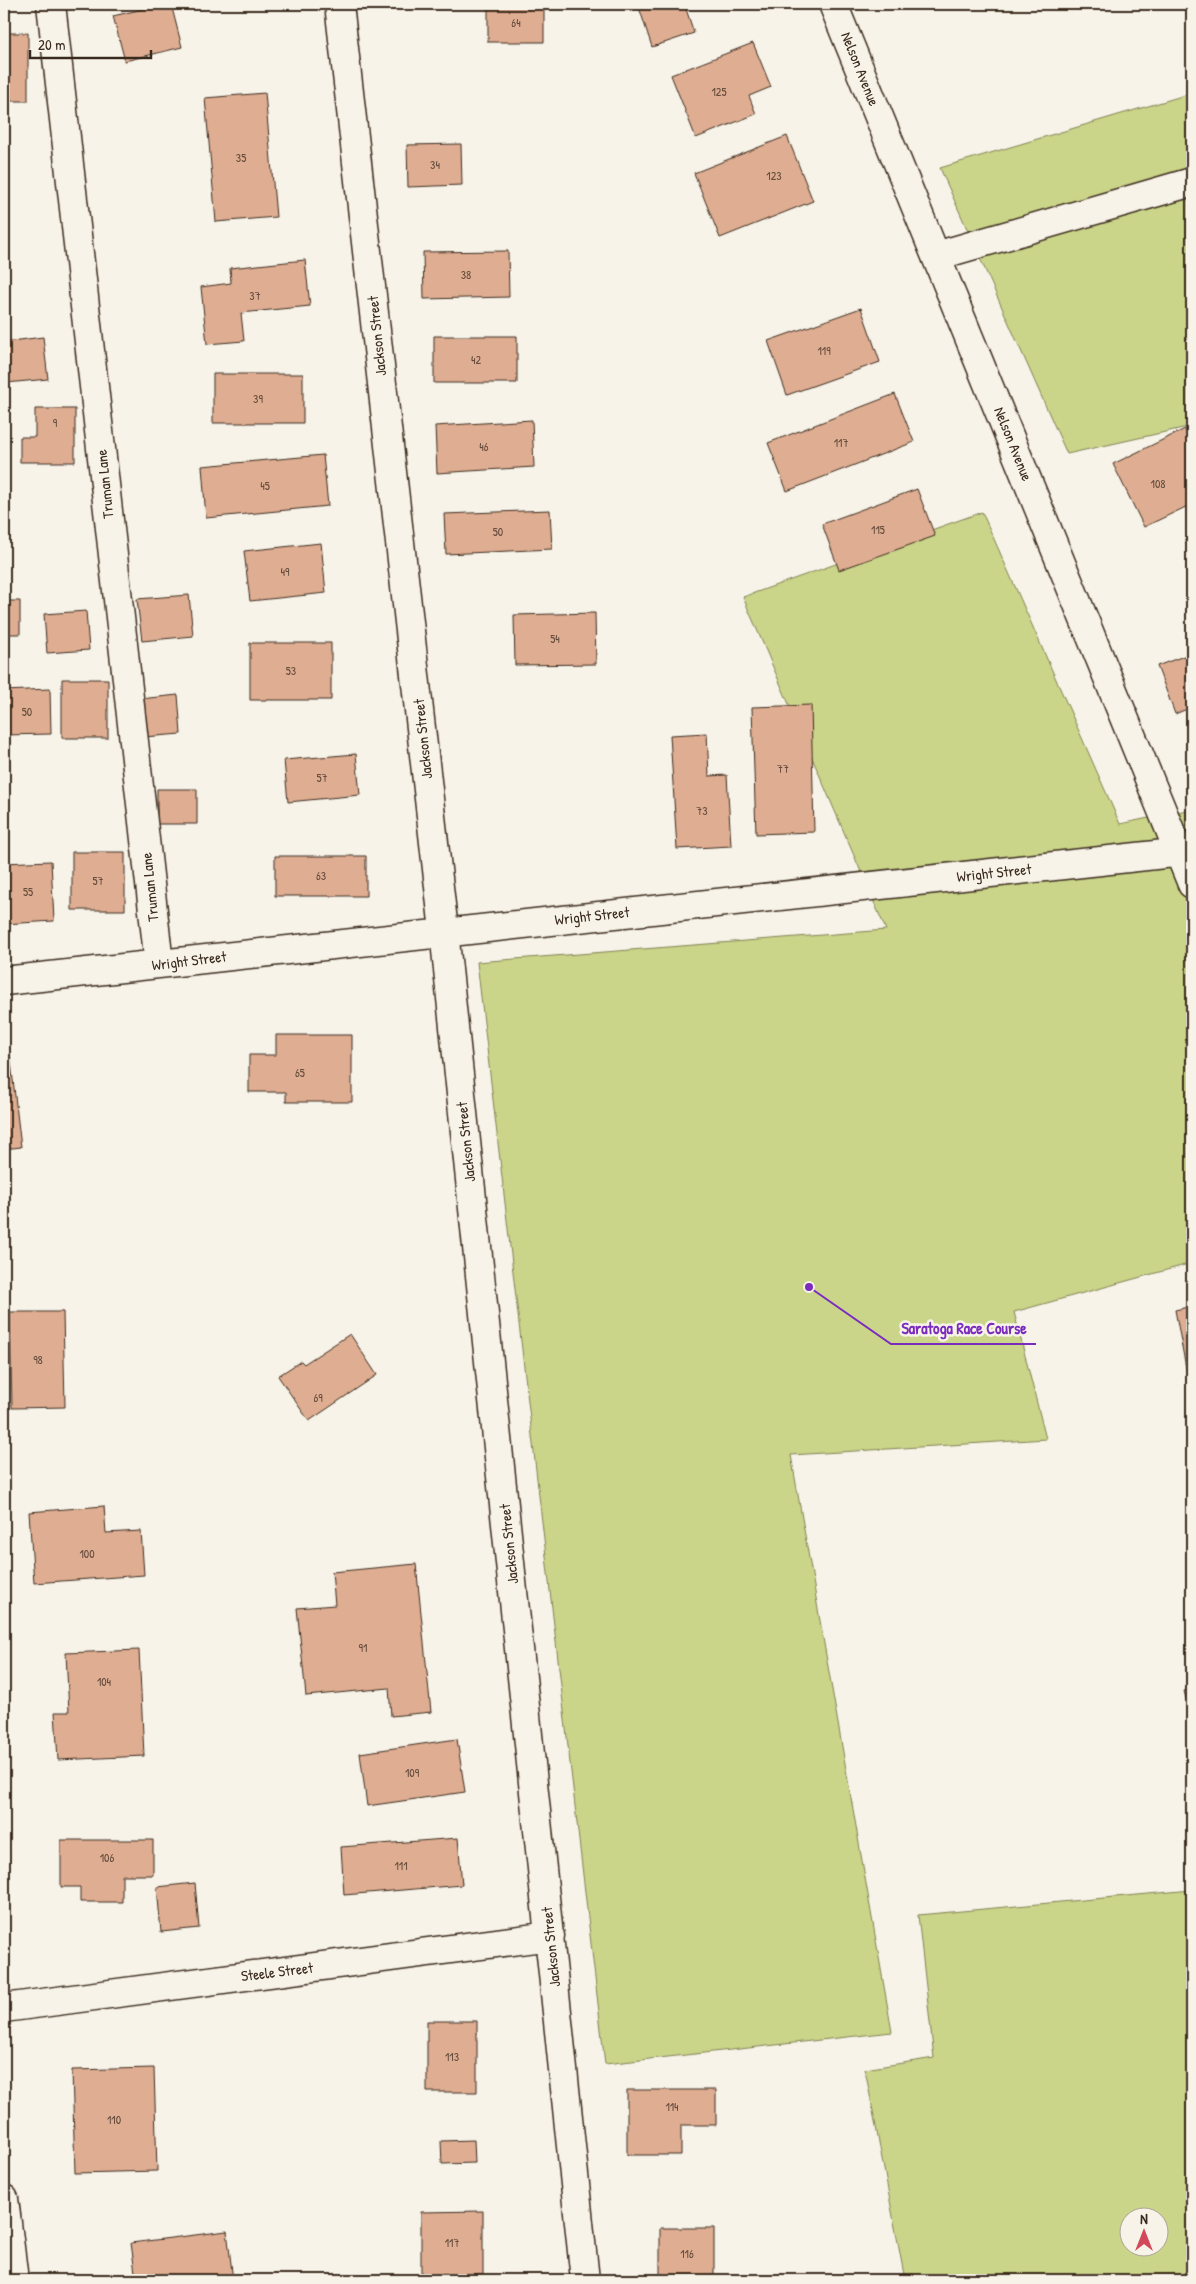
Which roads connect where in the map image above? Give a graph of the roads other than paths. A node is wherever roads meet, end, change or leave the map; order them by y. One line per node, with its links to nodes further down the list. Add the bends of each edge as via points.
1 (51, 4): 9 (street, Truman Lane)
2 (339, 4): 8 (street, Jackson Street)
3 (833, 4): 5 (street, Nelson Avenue)
4 (1192, 182): 5 (street)
5 (936, 256): 6 (street, Nelson Avenue)
6 (1186, 852): 7 (street, Nelson Avenue); 8 (street, Wright Street)
7 (1192, 884)
8 (444, 931): 9 (street, Wright Street); 11 (street, Jackson Street)
9 (158, 964): 10 (street, Wright Street)
10 (4, 981)
11 (550, 1936): 12 (street, Steele Street); 15 (street, Jackson Street)
12 (4, 2008)
13 (4, 2199): 14 (street)
14 (14, 2280)
15 (585, 2280)

